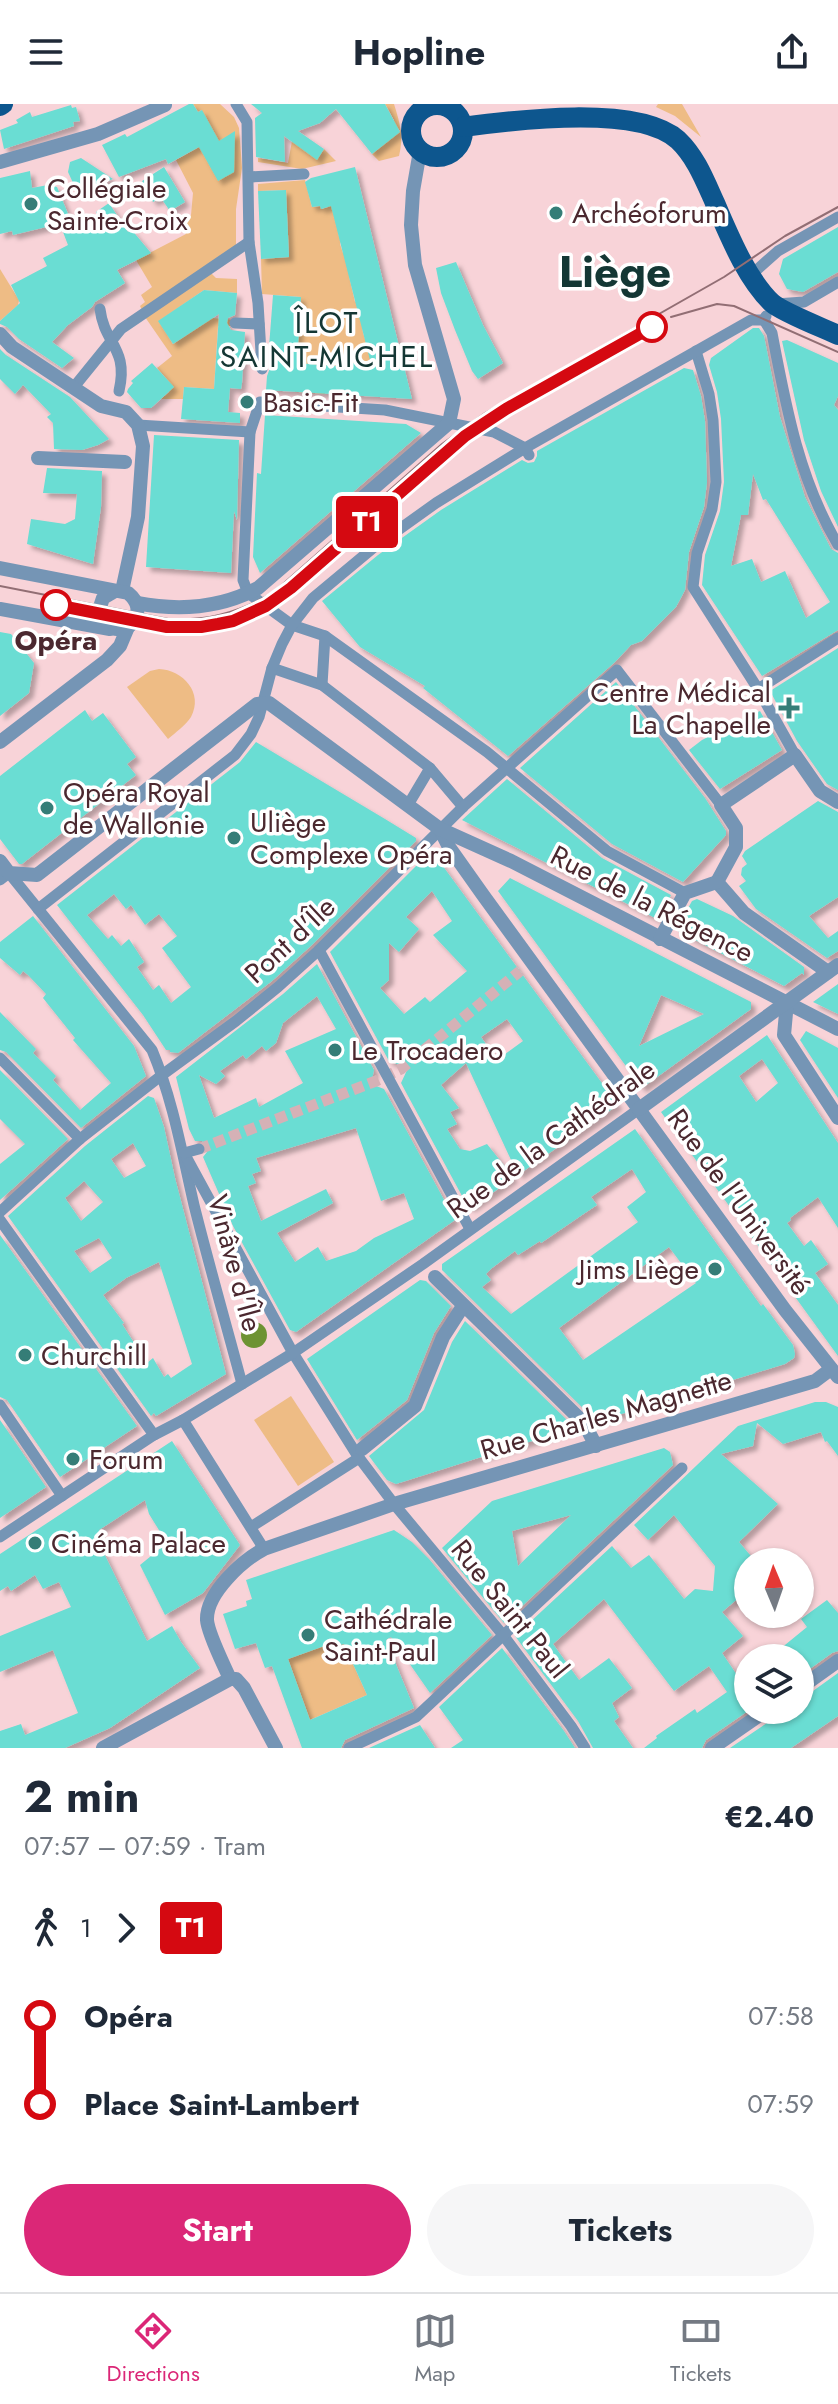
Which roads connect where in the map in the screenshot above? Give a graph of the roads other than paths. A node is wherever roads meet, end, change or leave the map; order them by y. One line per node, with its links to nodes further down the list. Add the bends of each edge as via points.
1 (236, 104): 9 (street, via 247,122)
2 (435, 104): 4 (main road); 5 (main road, via 455,111)
3 (166, 105): 7 (street, via 81,139)
4 (410, 111): 6 (main road, via 411,136)
5 (463, 127): 6 (main road, via 463,140 451,154 434,158); 12 (main road, via 587,118 636,122 665,132 693,158)
6 (420, 151): 25 (street, via 411,225 415,265 454,399)
7 (0, 162)
8 (304, 174): 9 (street)
9 (249, 177): 11 (street)
10 (838, 217): 12 (street, via 778,251)
11 (249, 242): 17 (street); 20 (street)
12 (751, 275): 15 (main road)
13 (838, 282): 15 (street, via 804,302)
14 (100, 309): 20 (street)
15 (768, 312): 19 (main road); 21 (street); 31 (street, via 797,450)
16 (235, 323): 17 (street)
17 (259, 324): 22 (street)
18 (0, 334): 23 (street)
19 (838, 335)
20 (112, 340): 23 (street); 24 (street, via 122,367)
21 (696, 351): 28 (street); 43 (street, via 713,420 716,482 693,587)
22 (262, 369)
23 (74, 387): 26 (street, via 101,406 126,412)
24 (119, 391)
25 (449, 423): 27 (street, via 385,410 260,397); 28 (street, via 494,432); 33 (street, via 270,579)
26 (138, 425): 27 (street); 34 (street, via 138,517)
27 (250, 432): 33 (street)
28 (527, 451): 37 (street, via 436,503 373,548 313,598)
29 (38, 458): 30 (street)
30 (125, 462)
31 (838, 545)
32 (0, 568): 34 (street)
33 (246, 587): 35 (street, via 227,602 199,607); 37 (street)
34 (118, 591): 35 (street); 38 (street, via 103,598 99,610 103,623)
35 (137, 603): 38 (street, via 137,617)
36 (0, 609): 38 (street)
37 (292, 625): 39 (street); 41 (street)
38 (122, 629): 45 (street, via 120,646 107,660)
39 (325, 636): 42 (street); 48 (street)
40 (838, 638): 43 (street)
41 (272, 668): 42 (street); 44 (street)
42 (322, 685): 47 (street)
43 (758, 689): 46 (street)
44 (266, 703): 50 (street); 54 (street, via 246,712 37,875); 57 (street, via 235,755)
45 (0, 742)
46 (795, 755): 49 (street, via 820,791); 51 (street)
47 (430, 768): 50 (street); 52 (street)
48 (505, 768): 51 (street, Pont d'Île, via 617,670); 52 (street, Pont d'Île); 56 (street, via 607,851)
49 (838, 802)
50 (408, 805): 53 (street)
51 (721, 805): 55 (street, via 736,828 736,847)
52 (463, 807): 53 (street, Pont d'Île)
53 (440, 829): 58 (street, Rue de la Régence); 59 (street, Pont d'Île); 60 (street, Rue de l'Université)
54 (3, 871): 57 (street, Vinâve d'Île)
55 (717, 882): 56 (street); 61 (street, via 744,913)
56 (685, 893): 58 (street)
57 (38, 909): 66 (street, Vinâve d'Île, via 152,1050)
58 (660, 939): 63 (street, Rue de la Régence)
59 (319, 950): 66 (street, Pont d'Île); 74 (street)
60 (532, 960): 62 (street); 67 (street, Rue de l'Université)
61 (833, 969): 63 (street, Rue de la Cathédrale)
62 (520, 971)
63 (787, 1002): 64 (street, Rue de la Régence); 67 (street, Rue de la Cathédrale); 68 (street, via 784,1035)
64 (838, 1029)
65 (0, 1058): 69 (street)
66 (162, 1075): 69 (street, Pont d'Île); 71 (street, Vinâve d'Île)
67 (639, 1109): 74 (street, Rue de la Cathédrale); 79 (street, Rue de l'Université)
68 (838, 1118)
69 (80, 1139): 72 (street, Pont d'Île)
70 (199, 1149): 71 (street)
71 (184, 1153): 78 (street, Vinâve d'Île); 80 (street, Vinâve d'Île)
72 (0, 1212)
73 (0, 1220): 83 (street)
74 (470, 1229): 75 (street, Rue de la Cathédrale)
75 (423, 1264): 76 (street); 78 (street, Rue de la Cathédrale)
76 (435, 1277): 77 (street)
77 (463, 1306): 84 (street, via 584,1423); 85 (street, via 443,1337 415,1406)
78 (293, 1353): 80 (street, Rue de la Cathédrale); 85 (street, Vinâve d'Île)
79 (834, 1373): 84 (street, Rue Charles Magnette)
80 (242, 1384): 82 (street, Rue de la Cathédrale)
81 (0, 1405): 87 (street)
82 (183, 1420): 83 (street, Rue de la Cathédrale); 89 (street)
83 (154, 1435): 87 (street, Rue de la Cathédrale)
84 (596, 1446): 88 (street, Rue Charles Magnette)
85 (359, 1454): 88 (street, Rue Saint Paul); 89 (street)
86 (682, 1468): 92 (street)
87 (62, 1496): 90 (street, Rue de la Cathédrale)
88 (394, 1504): 91 (street, Rue Charles Magnette); 92 (street, Rue Saint Paul)
89 (251, 1527): 91 (street)
90 (0, 1537)
91 (264, 1549): 95 (street, Rue Charles Magnette, via 248,1557 212,1600 207,1620)
92 (503, 1635): 99 (street, via 416,1717); 100 (street, Rue Saint Paul)
93 (838, 1661): 94 (street)
94 (814, 1678)
95 (230, 1679): 97 (street); 98 (street, Rue Charles Magnette, via 241,1682)
96 (747, 1724): 101 (street)
97 (103, 1748)
98 (276, 1748)
99 (349, 1748)
100 (585, 1748)
101 (712, 1748)

